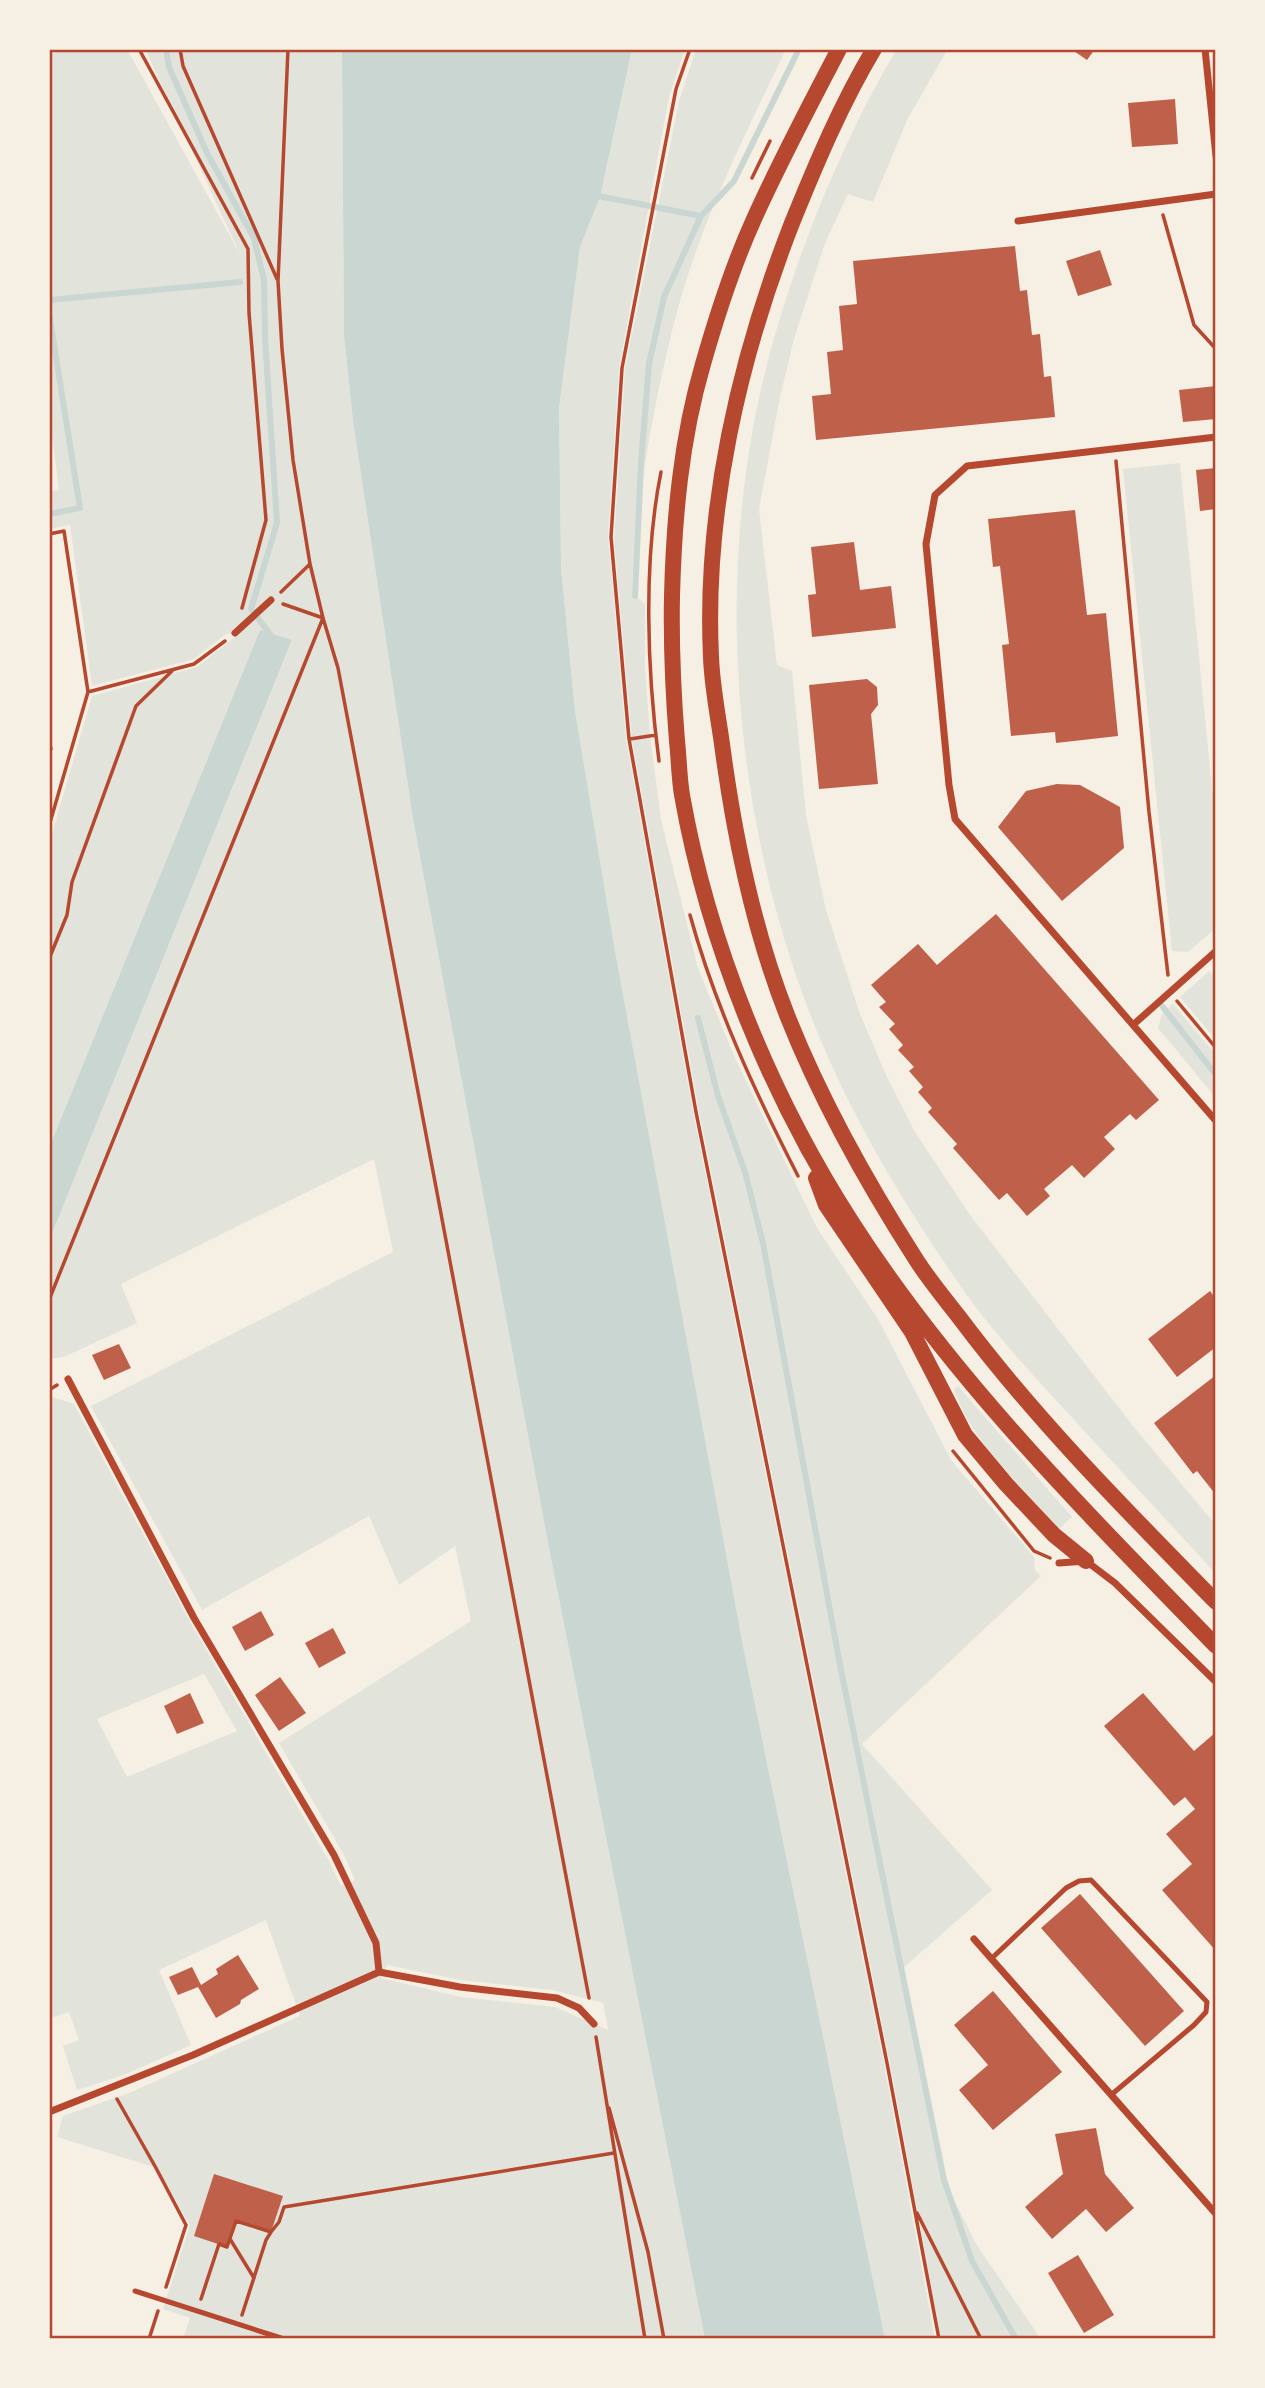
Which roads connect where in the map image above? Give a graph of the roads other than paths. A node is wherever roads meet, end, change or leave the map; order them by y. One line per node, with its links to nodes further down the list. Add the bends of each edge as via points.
1 (839, 49): 13 (highway, via 752,223 723,300 702,367 682,460 673,550 671,661 682,792 708,908 749,1023)
2 (874, 49): 17 (highway, via 816,164 782,249 739,386 724,463 713,563 711,658 740,852 786,1012 819,1089 919,1265 998,1369 1107,1491)
3 (1205, 49): 4 (street)
4 (1216, 156)
5 (1216, 194): 6 (street)
6 (1018, 221)
7 (1216, 437): 11 (street, via 967,466 935,495 926,544 955,819)
8 (271, 600): 9 (street)
9 (235, 633)
10 (1216, 951): 11 (street)
11 (1133, 1025): 12 (street)
12 (1216, 1121)
13 (803, 1139): 15 (highway, via 825,1205 912,1332 965,1434 1046,1526); 18 (highway, via 853,1224 959,1369 1076,1502)
14 (68, 1379): 22 (street, via 194,1618 334,1855 376,1943)
15 (1086, 1561): 16 (street); 19 (street, via 1115,1583)
16 (1059, 1563)
17 (1216, 1602)
18 (1216, 1646)
19 (1216, 1682)
20 (974, 1939): 21 (street)
21 (992, 1959): 24 (street); 24 (lane, via 1066,1888 1091,1880 1207,2002 1206,2012 1194,2025)
22 (379, 1972): 23 (street, via 557,1998 579,2008); 25 (street, via 193,2055)
23 (594, 2024)
24 (1111, 2095): 26 (street)
25 (49, 2112)
26 (1216, 2214)
27 (135, 2291): 28 (lane)
28 (281, 2338)

